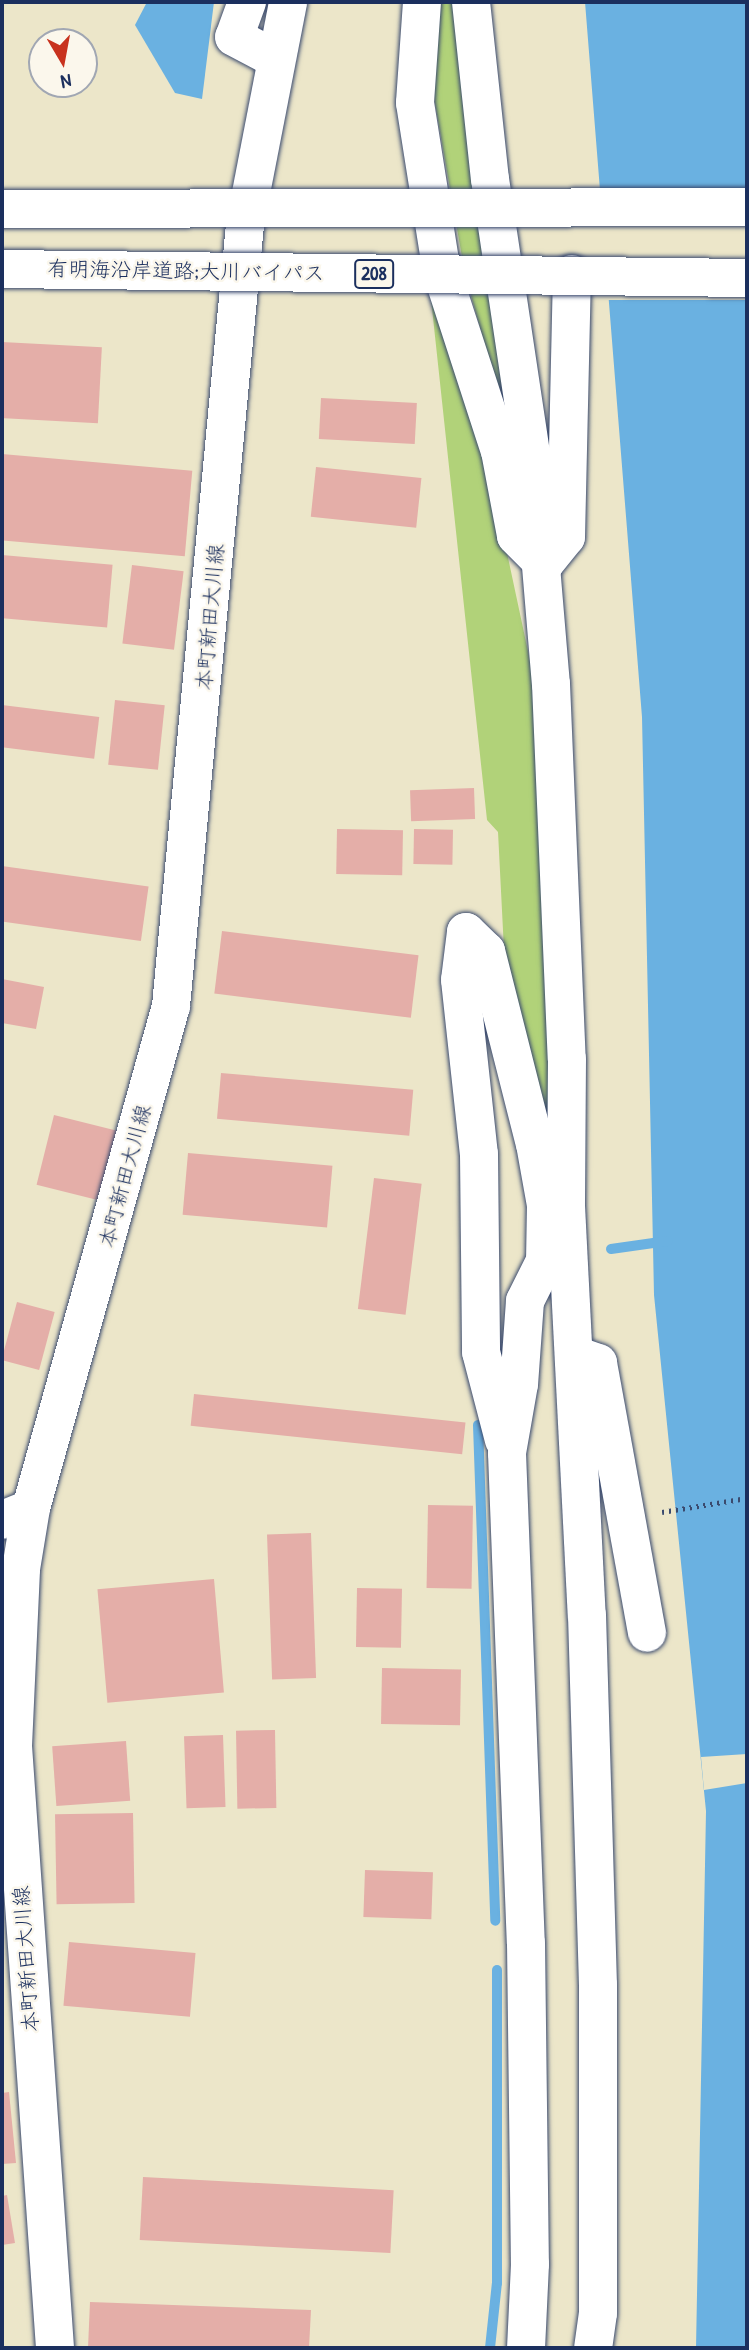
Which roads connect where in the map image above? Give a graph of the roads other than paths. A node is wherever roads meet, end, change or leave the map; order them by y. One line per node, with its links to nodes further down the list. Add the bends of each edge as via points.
1 (247, 2): 5 (main road, via 234,37)
2 (288, 2): 5 (main road, 本町新田大川線)
3 (422, 2): 11 (main road, via 415,103 442,273 500,451 516,536)
4 (471, 2): 11 (main road, via 490,179)
5 (274, 58): 15 (main road, 本町新田大川線, via 245,225 171,1006)
6 (747, 207): 7 (main road, bridge)
7 (2, 209)
8 (2, 269): 10 (main road, 有明海沿岸道路;大川バイパス / 208, bridge)
9 (572, 274): 11 (main road, via 566,537)
10 (747, 278)
11 (544, 564): 12 (main road, via 567,1059)
12 (556, 1206): 13 (main road); 14 (main road, via 545,1261 525,1301 519,1384); 14 (main road, via 486,951 466,932 460,980 479,1154 481,1352)
13 (575, 1355): 16 (main road, via 598,1363); 19 (main road, via 598,1985 598,2313)
14 (507, 1453): 18 (main road, via 526,1943 530,2264)
15 (16, 1514): 17 (main road, 本町新田大川線, via 21,1569 13,1746)
16 (647, 1633)
17 (55, 2348)
18 (526, 2348)
19 (593, 2348)

